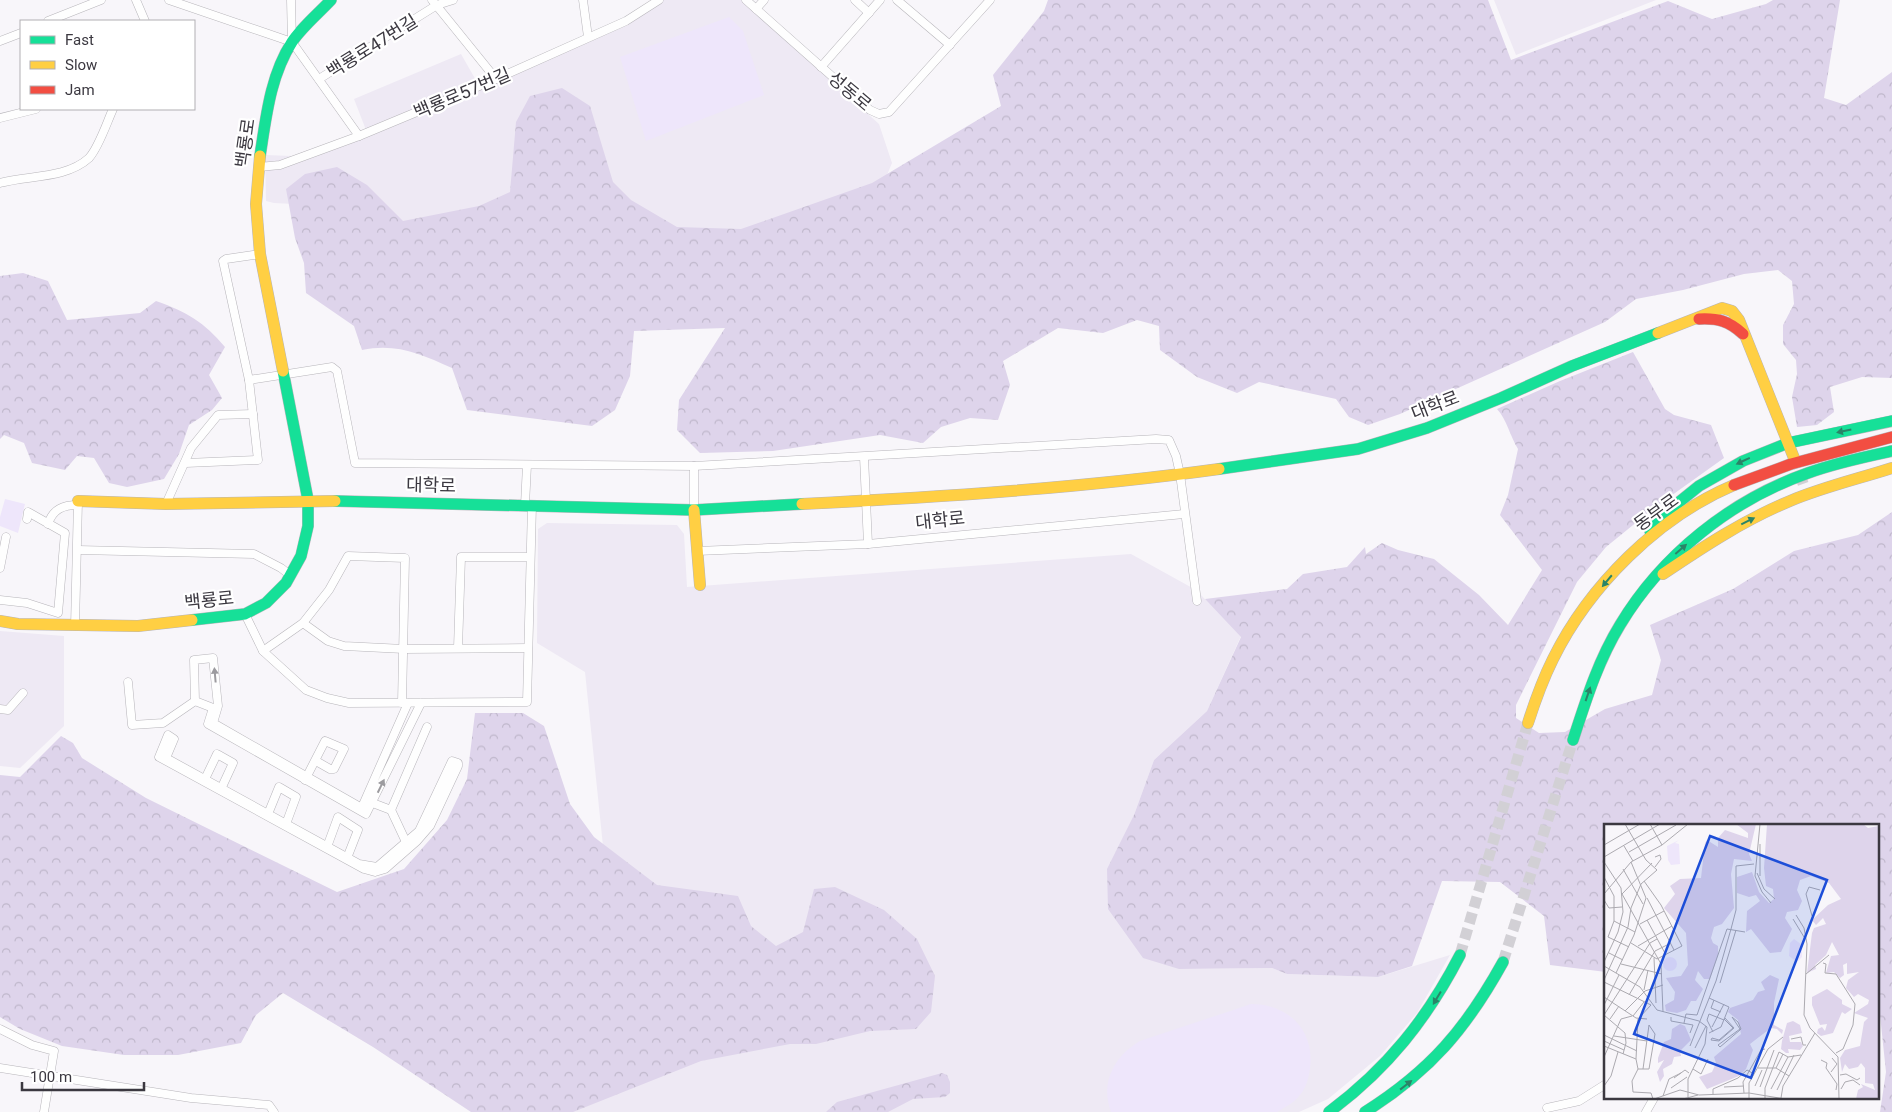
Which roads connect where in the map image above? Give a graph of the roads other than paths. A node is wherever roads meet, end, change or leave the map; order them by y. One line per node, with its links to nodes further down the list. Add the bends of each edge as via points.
1 (101, 0): 18 (street)
2 (136, 0): 19 (street)
3 (169, 0): 23 (street)
4 (291, 0): 23 (street)
5 (331, 0): 23 (main road, 백룡로)
6 (453, 0): 15 (street, 백룡로47번길)
7 (583, 0): 21 (street)
8 (658, 0): 21 (street, 백룡로57번길, via 626,21)
9 (746, 0): 16 (street, 성동로)
10 (764, 0): 16 (street)
11 (855, 0): 17 (street)
12 (880, 0): 17 (street)
13 (897, 0): 24 (street)
14 (990, 0): 24 (street, 성동로)
15 (435, 3): 26 (street, 백룡로47번길); 27 (street)
16 (756, 9): 25 (street, 성동로)
17 (869, 12): 25 (street)
18 (51, 20)
19 (145, 20)
20 (20, 33): 22 (street)
21 (588, 37): 27 (street, 백룡로57번길)
22 (0, 41)
23 (292, 42): 26 (street); 32 (main road, 백룡로, via 275,77)
24 (950, 45): 25 (street, 성동로, via 889,112 879,114 870,110)
25 (821, 67)
26 (319, 79): 31 (street)
27 (496, 79): 31 (street, 백룡로57번길)
28 (32, 110): 30 (street)
29 (112, 110): 33 (street, via 95,148 77,166 59,173)
30 (0, 118)
31 (359, 136): 32 (street, 백룡로57번길, via 280,165)
32 (259, 167): 34 (main road, 백룡로, via 256,204)
33 (0, 183)
34 (260, 254): 35 (main road, 백룡로); 36 (street, via 223,261)
35 (284, 375): 36 (street); 45 (street, via 332,367 337,371 354,462); 49 (main road, 백룡로)
36 (249, 380): 37 (street)
37 (253, 414): 44 (street, via 218,415 191,448); 44 (street, via 258,460)
38 (1892, 421): 40 (main road, one-way to 40)
39 (1892, 437): 60 (main road, 동부로, via 1793,463 1740,482 1701,501)
40 (1788, 443): 43 (main road, 대학로); 48 (main road, 대학로, via 1745,336 1733,324 1710,318 1690,320 1427,428 1358,449); 60 (main road, one-way to 60, via 1743,461 1699,486 1662,515)
41 (1892, 451): 66 (main road, one-way to 41, via 1699,533 1754,496 1798,476)
42 (864, 458): 46 (street); 48 (street, via 1156,439 1169,440); 50 (street)
43 (1794, 458)
44 (186, 462): 52 (street)
45 (527, 465): 46 (street); 53 (street)
46 (694, 466): 54 (street)
47 (1892, 468): 66 (main road, one-way to 47, via 1743,524 1806,492)
48 (1180, 474): 50 (main road, 대학로, via 948,497); 55 (street)
49 (308, 500): 52 (main road, 대학로); 53 (main road, 대학로); 65 (main road, 백룡로, via 308,526 302,556)
50 (866, 501): 54 (main road, 대학로); 59 (street)
51 (78, 503): 52 (main road, 대학로); 57 (street, via 60,507); 61 (street)
52 (166, 504)
53 (528, 505): 54 (main road, 대학로); 63 (street)
54 (694, 510): 62 (main road)
55 (1184, 514): 59 (street, 대학로); 69 (street)
56 (27, 519): 57 (street, via 28,512)
57 (48, 524): 68 (street, via 65,532 58,613 26,603)
58 (6, 537): 64 (street)
59 (868, 544): 62 (street, 대학로)
60 (1640, 545): 84 (main road, 동부로, one-way to 84, via 1610,576 1570,630 1548,669)
61 (78, 550): 65 (street, via 254,554); 73 (street)
62 (698, 551): 67 (main road)
63 (530, 557): 74 (street, via 461,557); 75 (street)
64 (0, 568)
65 (290, 575): 70 (main road, 백룡로, via 266,603)
66 (1647, 584): 86 (main road, one-way to 66, via 1604,654)
67 (700, 585)
68 (0, 600)
69 (1197, 601)
70 (245, 614): 73 (main road, 백룡로, via 138,626); 77 (street)
71 (0, 621): 73 (main road, 백룡로)
72 (303, 623): 76 (street, via 328,641 344,646); 76 (street, via 329,590 348,556 405,558); 77 (street)
73 (75, 626)
74 (458, 648): 75 (street); 76 (street)
75 (528, 648): 82 (street, via 527,702)
76 (404, 649): 81 (street)
77 (263, 651): 81 (street, via 306,690 327,698 349,702)
78 (128, 682): 80 (street, via 132,725 163,724)
79 (23, 693): 83 (street, via 8,710)
80 (195, 701): 88 (street, via 213,708 208,724); 88 (street, one-way to 80, via 213,723 218,706 213,658 194,660)
81 (405, 703): 82 (street); 91 (street)
82 (421, 703): 91 (street, one-way to 82)
83 (0, 709)
84 (1528, 723)
85 (427, 727): 92 (street)
86 (1573, 740)
87 (316, 761): 88 (street)
88 (306, 779): 91 (street, via 360,807)
89 (205, 780): 90 (street); 90 (street, via 217,754 233,763); 95 (street, via 166,758 174,739 168,735 158,756 364,869 375,872 385,869 418,841 430,826 458,763 452,762 418,831)
90 (221, 789): 93 (street)
91 (369, 801): 92 (street)
92 (391, 810): 95 (street)
93 (268, 814): 94 (street); 94 (street, via 278,787 296,796)
94 (286, 824): 96 (street)
95 (406, 842): 97 (street, via 377,867)
96 (327, 847): 97 (street); 97 (street, via 338,817 358,830)
97 (347, 858)
98 (1460, 955): 108 (main road, one-way to 108, via 1425,1018 1385,1065)
99 (1503, 962): 109 (main road, one-way to 99, via 1406,1086 1445,1048 1490,987)
100 (0, 1029): 102 (street, via 32,1045 54,1051)
101 (0, 1068): 102 (street)
102 (50, 1075): 106 (street); 107 (street, via 191,1098 269,1104)
103 (1604, 1085): 105 (street, via 1579,1101)
104 (1653, 1100): 110 (street)
105 (1547, 1108)
106 (44, 1112)
107 (274, 1112)
108 (1329, 1112)
109 (1365, 1112)
110 (1646, 1112)

